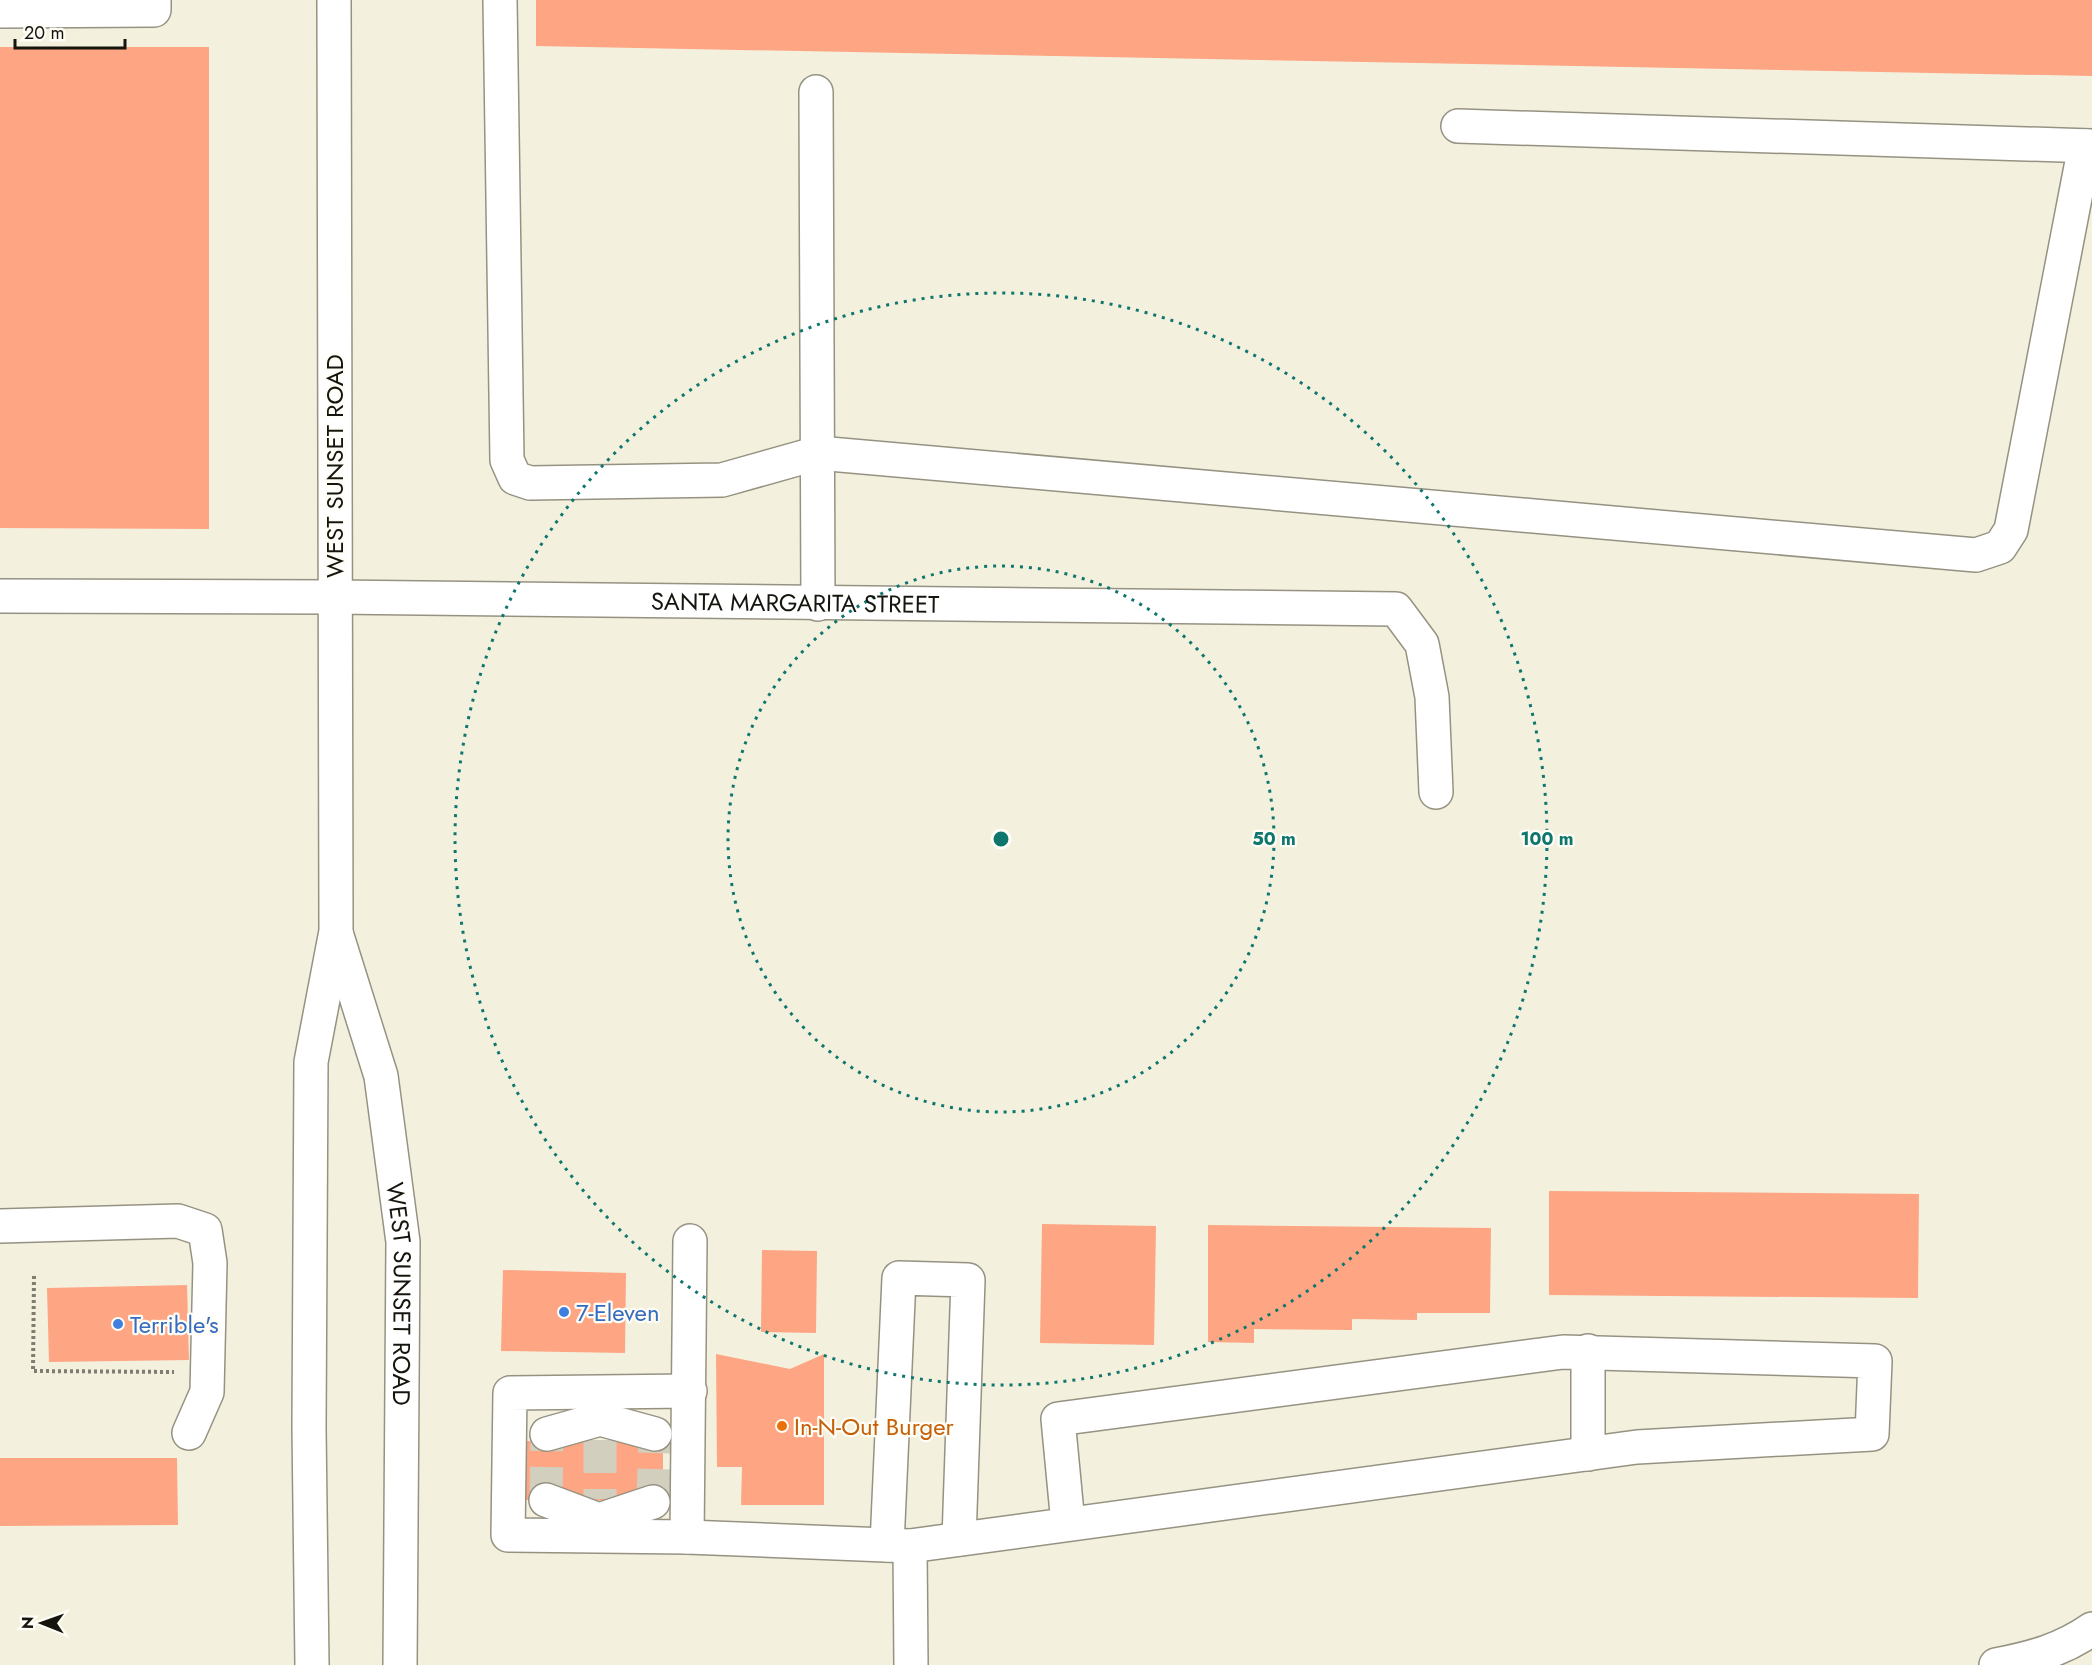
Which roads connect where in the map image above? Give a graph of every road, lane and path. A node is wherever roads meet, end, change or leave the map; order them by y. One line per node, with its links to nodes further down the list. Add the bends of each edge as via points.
1 (154, 0): 4 (main road, via 154,10)
2 (334, 0): 10 (main road, WEST SUNSET ROAD)
3 (500, 0): 8 (main road, via 507,460 515,478 530,483 722,480)
4 (0, 11)
5 (816, 92): 8 (main road)
6 (1458, 126): 7 (main road)
7 (2088, 146): 8 (main road, via 2011,530 2000,547 1976,555)
8 (818, 453): 11 (main road)
9 (0, 596): 10 (main road, SANTA MARGARITA STREET)
10 (333, 597): 11 (main road, SANTA MARGARITA STREET); 13 (main road, WEST SUNSET ROAD)
11 (818, 604): 12 (main road, SANTA MARGARITA STREET, via 1396,609 1422,644 1432,697)
12 (1436, 792)
13 (336, 931): 33 (main road, WEST SUNSET ROAD, via 311,1062); 34 (main road, WEST SUNSET ROAD, via 381,1076 403,1242)
14 (0, 1226): 21 (main road, via 178,1221 206,1230 210,1263 207,1392)
15 (690, 1241): 19 (main road)
16 (34, 1276): 18 (path, via 33,1371)
17 (1588, 1352): 24 (main road); 24 (main road, via 1875,1361 1872,1434 1637,1447); 28 (main road, via 1563,1352 1058,1419)
18 (181, 1372)
19 (690, 1391): 20 (main road); 29 (main road)
20 (600, 1417): 22 (main road); 23 (main road); 27 (main road, via 510,1393 508,1535)
21 (189, 1433)
22 (547, 1434)
23 (655, 1434)
24 (1588, 1454): 28 (main road)
25 (546, 1500): 27 (main road)
26 (653, 1502): 27 (main road)
27 (600, 1518): 29 (main road)
28 (1068, 1524): 30 (main road)
29 (687, 1537): 31 (main road)
30 (959, 1539): 31 (main road); 31 (main road, via 968,1280 899,1278)
31 (899, 1545): 35 (main road)
32 (2092, 1629): 36 (main road, via 2040,1657)
33 (312, 1665)
34 (400, 1665)
35 (911, 1665)
36 (1996, 1665)

